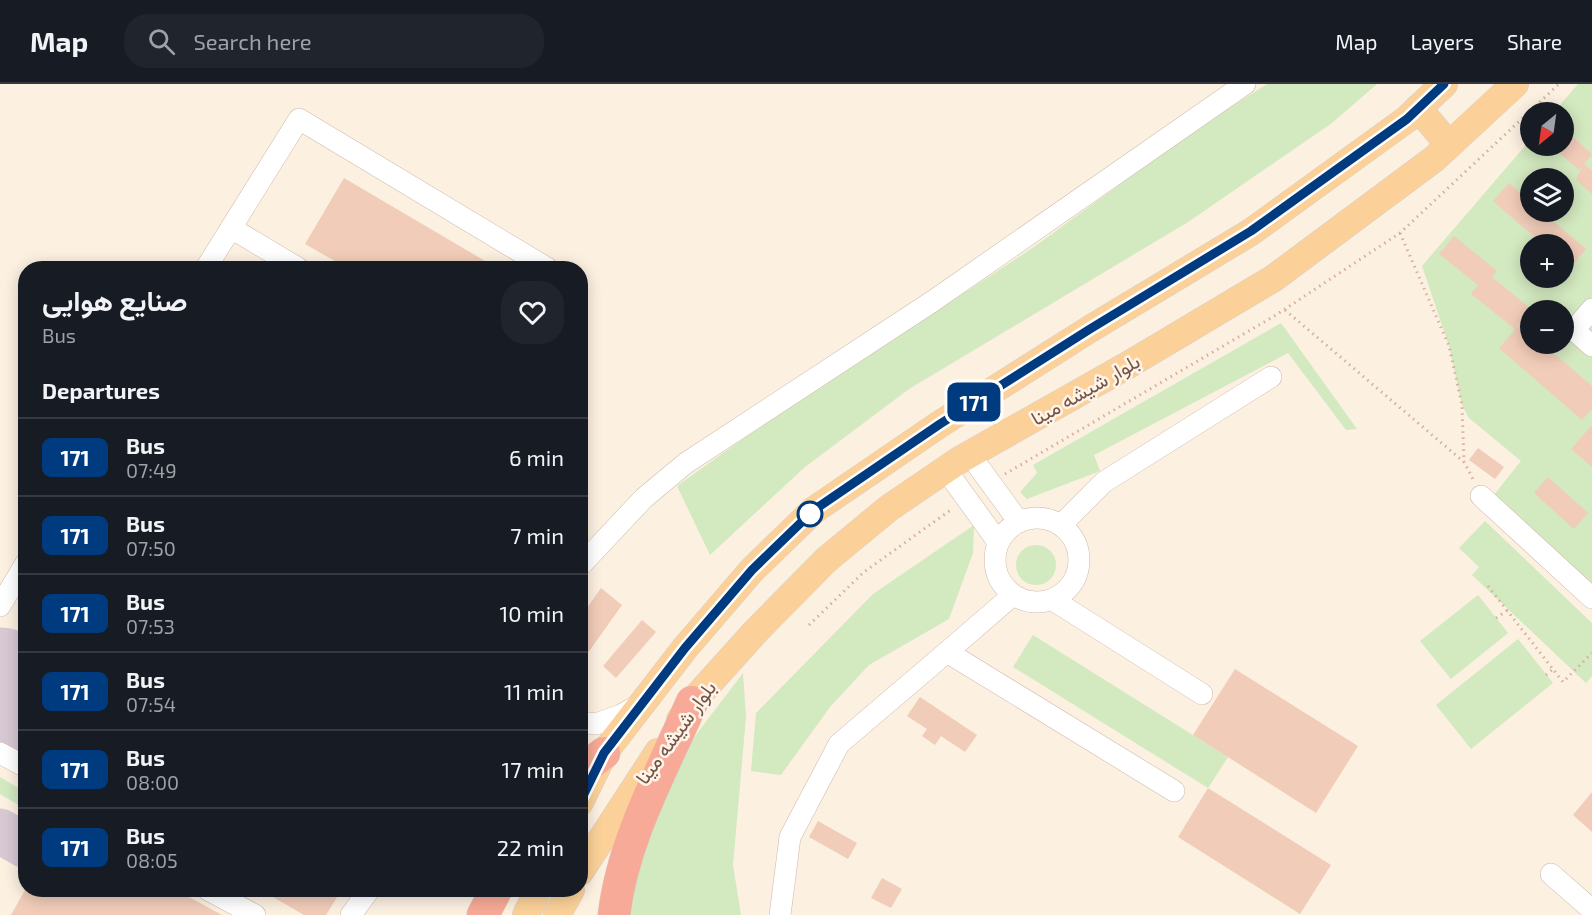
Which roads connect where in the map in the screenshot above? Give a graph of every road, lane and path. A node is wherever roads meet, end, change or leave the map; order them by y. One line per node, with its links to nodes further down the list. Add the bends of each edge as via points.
1 (1245, 84): 25 (street, via 933,301 686,463 644,498)
2 (1444, 84): 5 (main road, بلوار شیشه مینا)
3 (1515, 84): 6 (main road, بلوار شیشه مینا)
4 (1559, 84): 8 (path)
5 (1418, 108): 6 (main road); 40 (main road, بلوار شیشه مینا, via 1251,231 940,424 814,510 752,570)
6 (1449, 145): 16 (main road, بلوار شیشه مینا, via 1274,278)
7 (231, 228): 9 (street); 10 (street); 11 (street, via 299,119)
8 (1400, 233): 13 (path); 17 (path, via 1449,346 1462,405)
9 (210, 261)
10 (286, 261)
11 (535, 261)
12 (1592, 309): 14 (street, via 1574,330)
13 (1285, 310): 17 (path); 19 (path)
14 (1592, 346)
15 (1270, 377): 23 (street, via 1104,482)
16 (970, 455): 18 (main road, بلوار شیشه مینا); 19 (street)
17 (1464, 462): 20 (path)
18 (946, 470): 21 (street); 41 (main road, بلوار شیشه مینا, via 889,508 826,560)
19 (991, 483): 22 (street)
20 (1481, 496): 29 (street)
21 (967, 498): 24 (street); 34 (path, via 864,572)
22 (1019, 522): 23 (street, via 1048,519); 24 (street)
23 (1061, 525): 30 (street, via 1078,547 1079,572 1065,594)
24 (998, 542): 28 (street, via 996,572)
25 (588, 558)
26 (18, 576): 31 (street)
27 (1488, 586): 32 (path)
28 (1013, 595): 30 (street, via 1041,603); 35 (street)
29 (1592, 598)
30 (1053, 600): 39 (street)
31 (0, 606)
32 (1508, 610): 33 (path); 37 (path)
33 (1496, 618)
34 (810, 625)
35 (947, 652): 48 (street); 63 (street, via 839,744 790,837)
36 (1592, 653): 37 (path, via 1563,682)
37 (1553, 669): 38 (path)
38 (1546, 675)
39 (1202, 694)
40 (645, 701): 42 (street, via 621,715); 44 (main road, بلوار شیشه مینا)
41 (692, 702): 49 (main road, بلوار شیشه مینا); 62 (highway, via 629,846)
42 (588, 723)
43 (0, 753): 45 (street)
44 (604, 753): 46 (highway); 47 (main road, بلوار شیشه مینا)
45 (18, 763)
46 (588, 766)
47 (588, 786)
48 (1174, 791)
49 (588, 859)
50 (1551, 874): 56 (street)
51 (221, 897): 57 (street)
52 (364, 897): 58 (street)
53 (492, 897): 59 (highway)
54 (535, 897): 60 (main road)
55 (567, 897): 61 (main road)
56 (1592, 910)
57 (255, 915)
58 (351, 915)
59 (483, 915)
60 (526, 915)
61 (557, 915)
62 (614, 915)
63 (780, 915)

